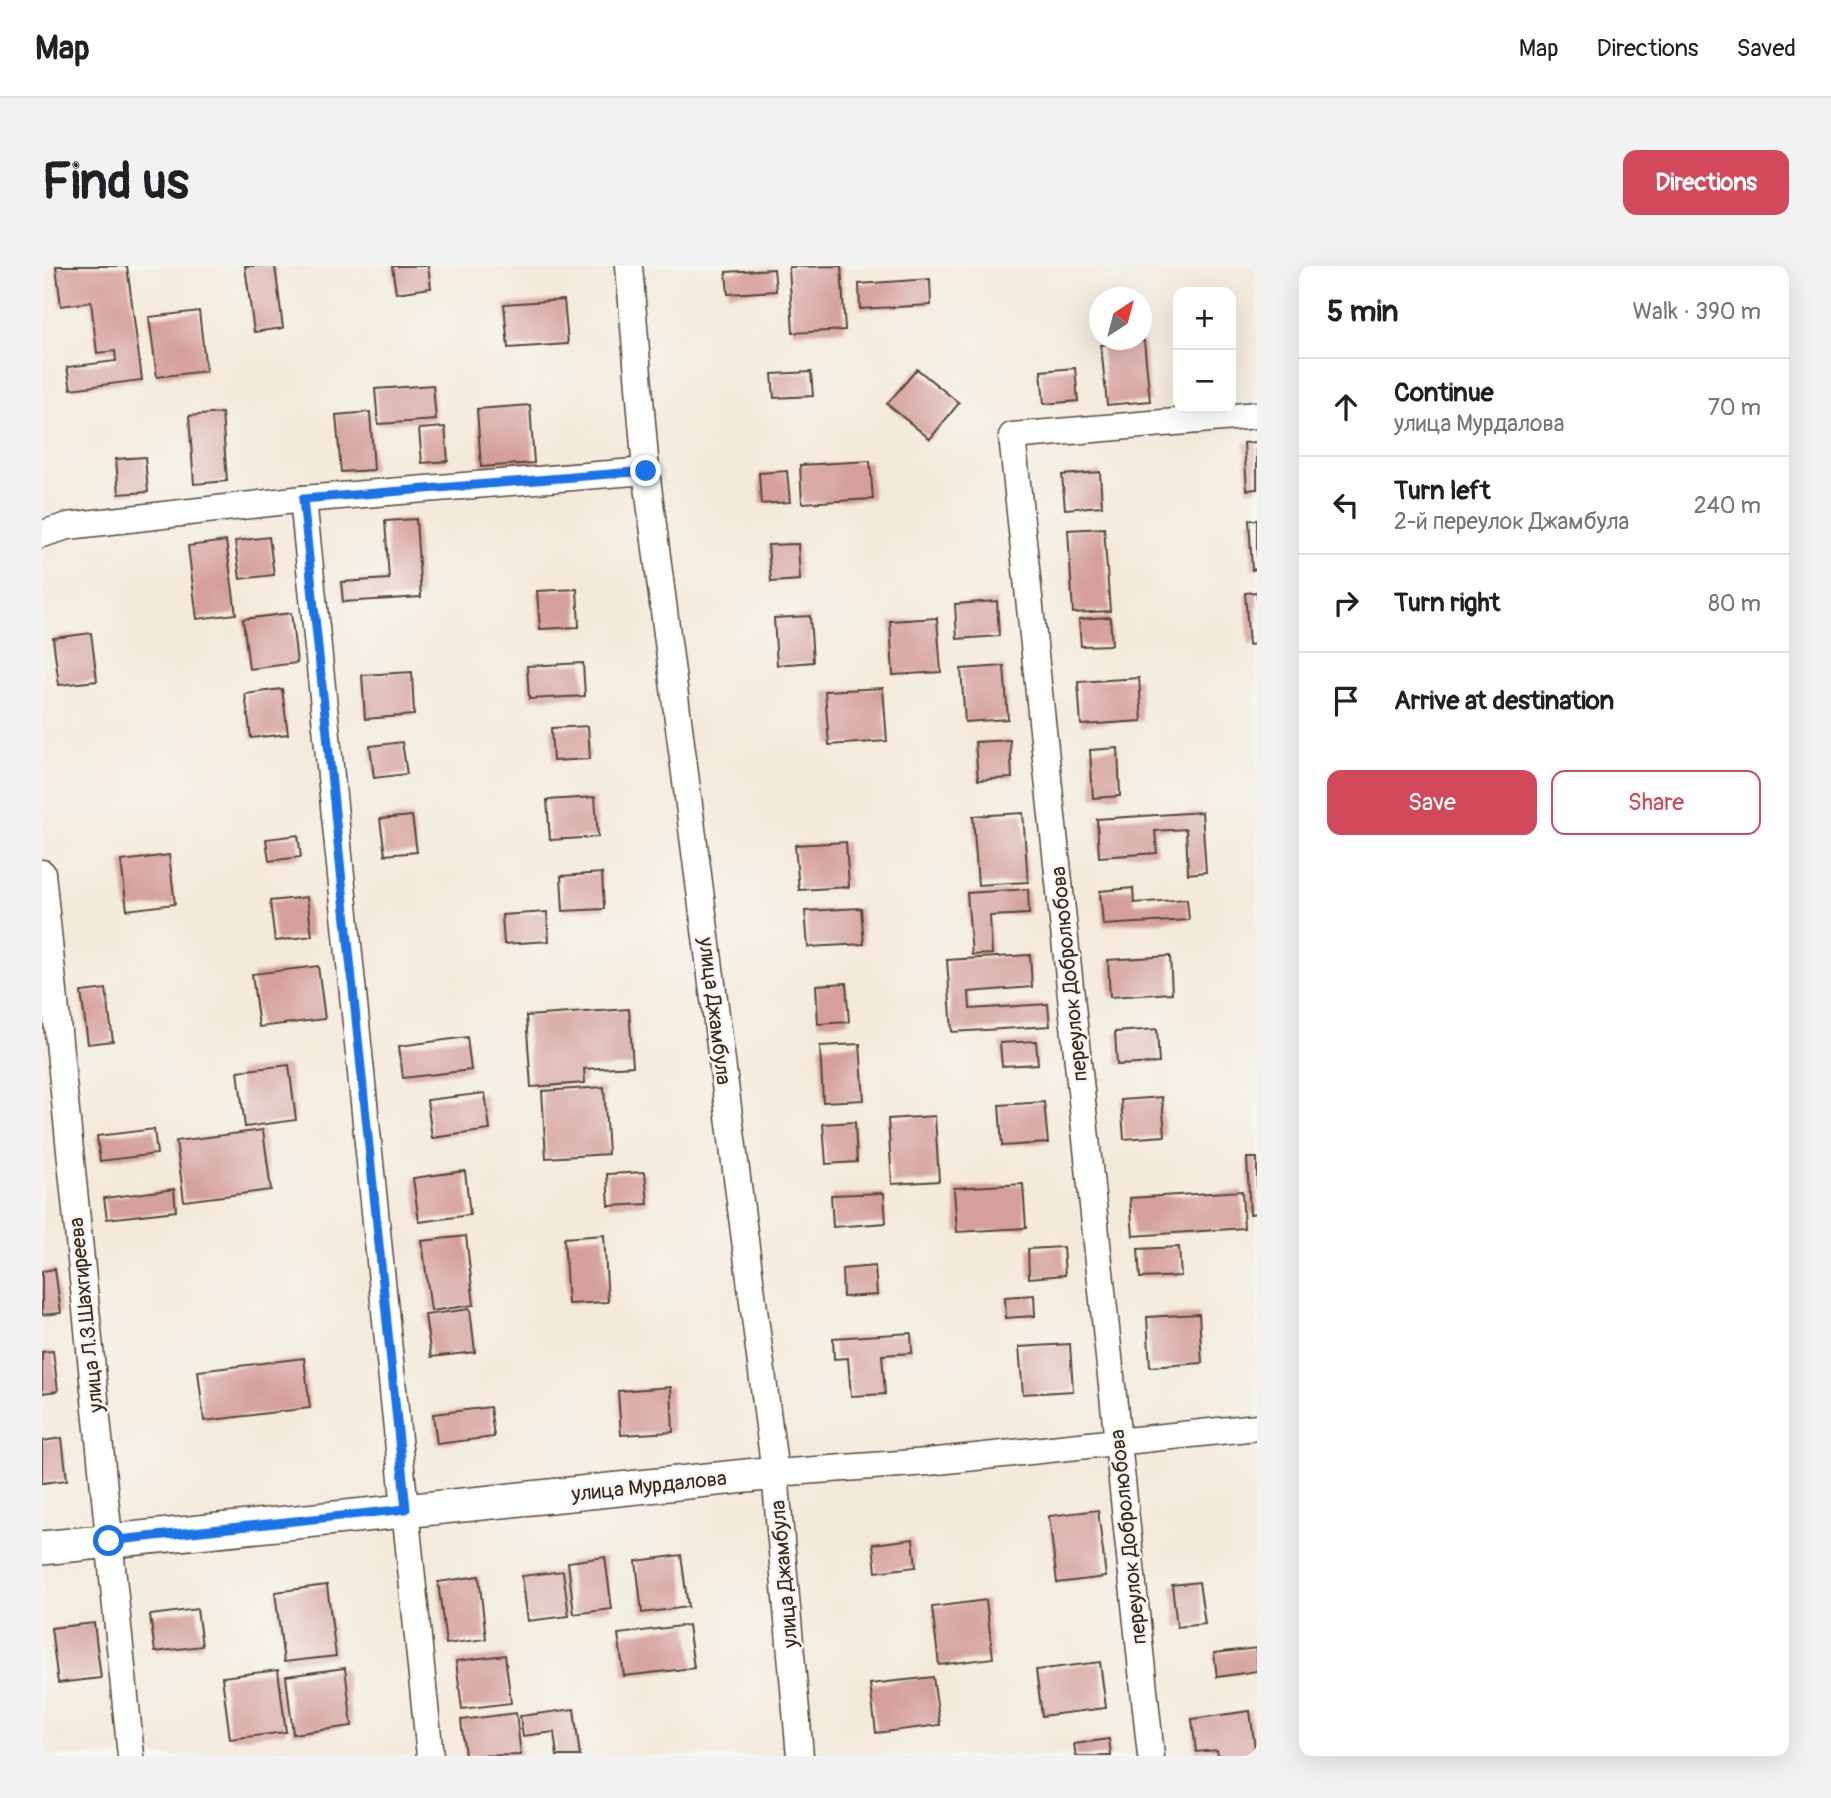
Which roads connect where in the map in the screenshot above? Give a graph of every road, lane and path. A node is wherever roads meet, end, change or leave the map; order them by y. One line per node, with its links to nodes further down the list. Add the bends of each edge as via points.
1 (629, 266): 3 (street, улица Джамбула)
2 (1257, 415): 8 (street, переулок Добролюбова, via 1012,436)
3 (646, 471): 4 (street); 9 (street, улица Джамбула)
4 (303, 499): 5 (street, via 68,526); 10 (street)
5 (42, 534)
6 (42, 873): 11 (street, улица Л.З.Шахгиреева)
7 (1257, 1427): 8 (street, улица Мурдалова)
8 (1118, 1441): 9 (street, улица Мурдалова); 16 (street, переулок Добролюбова)
9 (775, 1473): 10 (street, улица Мурдалова); 15 (street, улица Джамбула)
10 (406, 1509): 11 (street, улица Мурдалова); 14 (street)
11 (109, 1541): 12 (street, улица Мурдалова); 13 (street, улица Л.З.Шахгиреева)
12 (42, 1548)
13 (131, 1756)
14 (430, 1756)
15 (800, 1756)
16 (1150, 1756)

